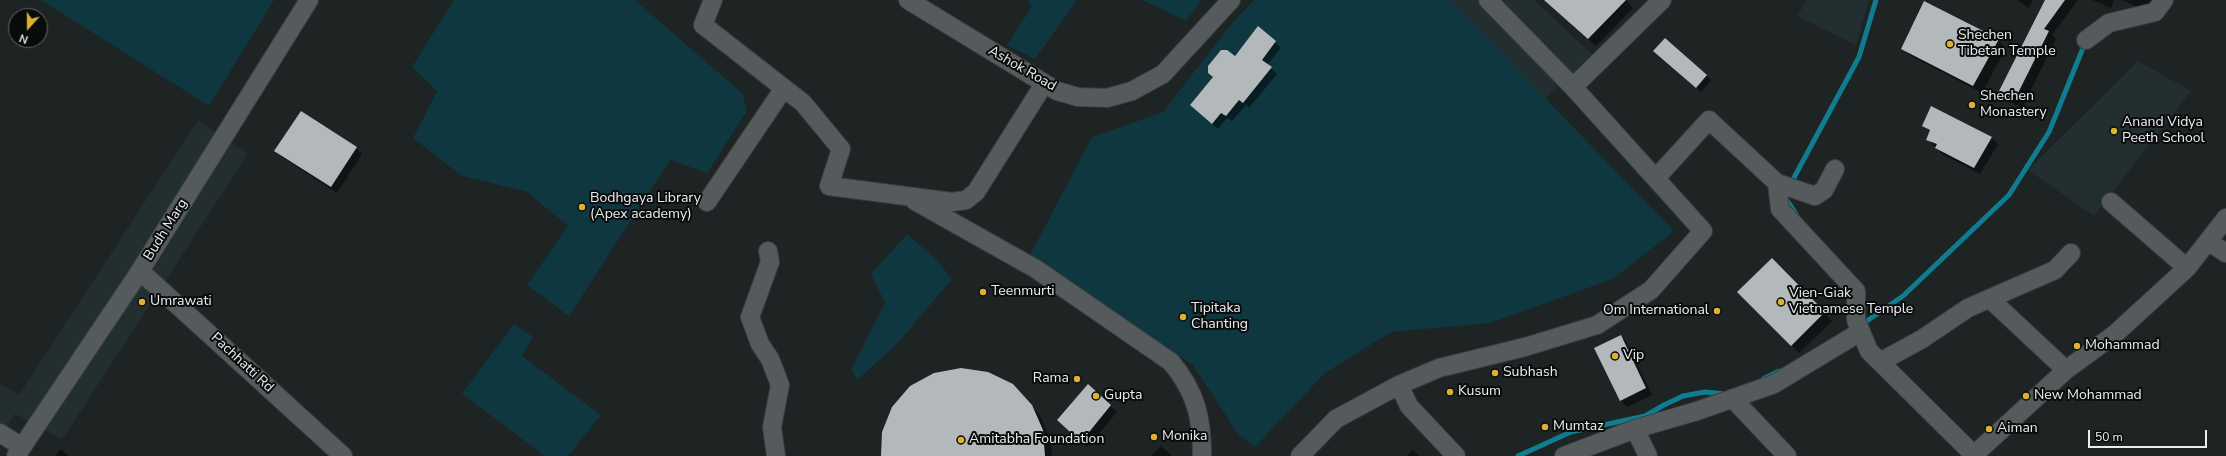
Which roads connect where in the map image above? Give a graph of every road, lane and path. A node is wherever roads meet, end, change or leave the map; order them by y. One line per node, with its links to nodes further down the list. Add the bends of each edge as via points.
1 (309, 0): 24 (street, Budh Marg)
2 (713, 0): 11 (street, via 703,25)
3 (908, 0): 9 (street, Ashok Road)
4 (1231, 0): 9 (street, Ashok Road, via 1163,74 1132,91 1107,98 1078,97)
5 (1488, 0): 10 (street)
6 (1662, 0): 10 (street)
7 (2164, 0): 8 (street, via 2155,12 2109,23)
8 (2086, 40)
9 (1044, 84): 15 (street, via 976,192 966,200 952,202)
10 (1573, 87): 13 (street)
11 (784, 88): 15 (street, via 803,103 841,149 829,186); 16 (street)
12 (1835, 169): 14 (street, via 1820,194 1815,196)
13 (1656, 178): 14 (street, via 1709,120); 29 (street, via 1703,231 1651,290 1597,325 1525,347 1439,368)
14 (1778, 183): 26 (street, via 1780,209 1856,291)
15 (903, 195): 36 (street, via 1036,270 1171,362 1194,395 1202,437)
16 (707, 202)
17 (2111, 202): 23 (street)
18 (2226, 218): 19 (street)
19 (2209, 242): 22 (street); 23 (street)
20 (768, 251): 35 (street, via 770,262 750,317 780,385 772,427)
21 (2071, 253): 25 (street, via 2055,270)
22 (2226, 254)
23 (2187, 268): 28 (street, via 2115,334)
24 (140, 271): 33 (street, Budh Marg); 34 (street, Pachhatti Rd)
25 (1990, 299): 27 (street, via 1968,308 1922,339); 28 (street)
26 (1858, 326): 27 (street, via 1869,351); 30 (street, via 1774,384)
27 (1880, 362): 42 (street)
28 (2066, 370): 42 (street)
29 (1398, 385): 37 (street, via 1336,419); 38 (street, via 1409,406)
30 (1733, 399): 31 (street); 41 (street)
31 (1635, 429): 39 (street); 40 (street)
32 (0, 433): 33 (street)
33 (19, 452)
34 (343, 456)
35 (776, 456)
36 (1202, 456)
37 (1300, 456)
38 (1456, 456)
39 (1564, 456)
40 (1648, 456)
41 (1787, 456)
42 (1974, 456)

